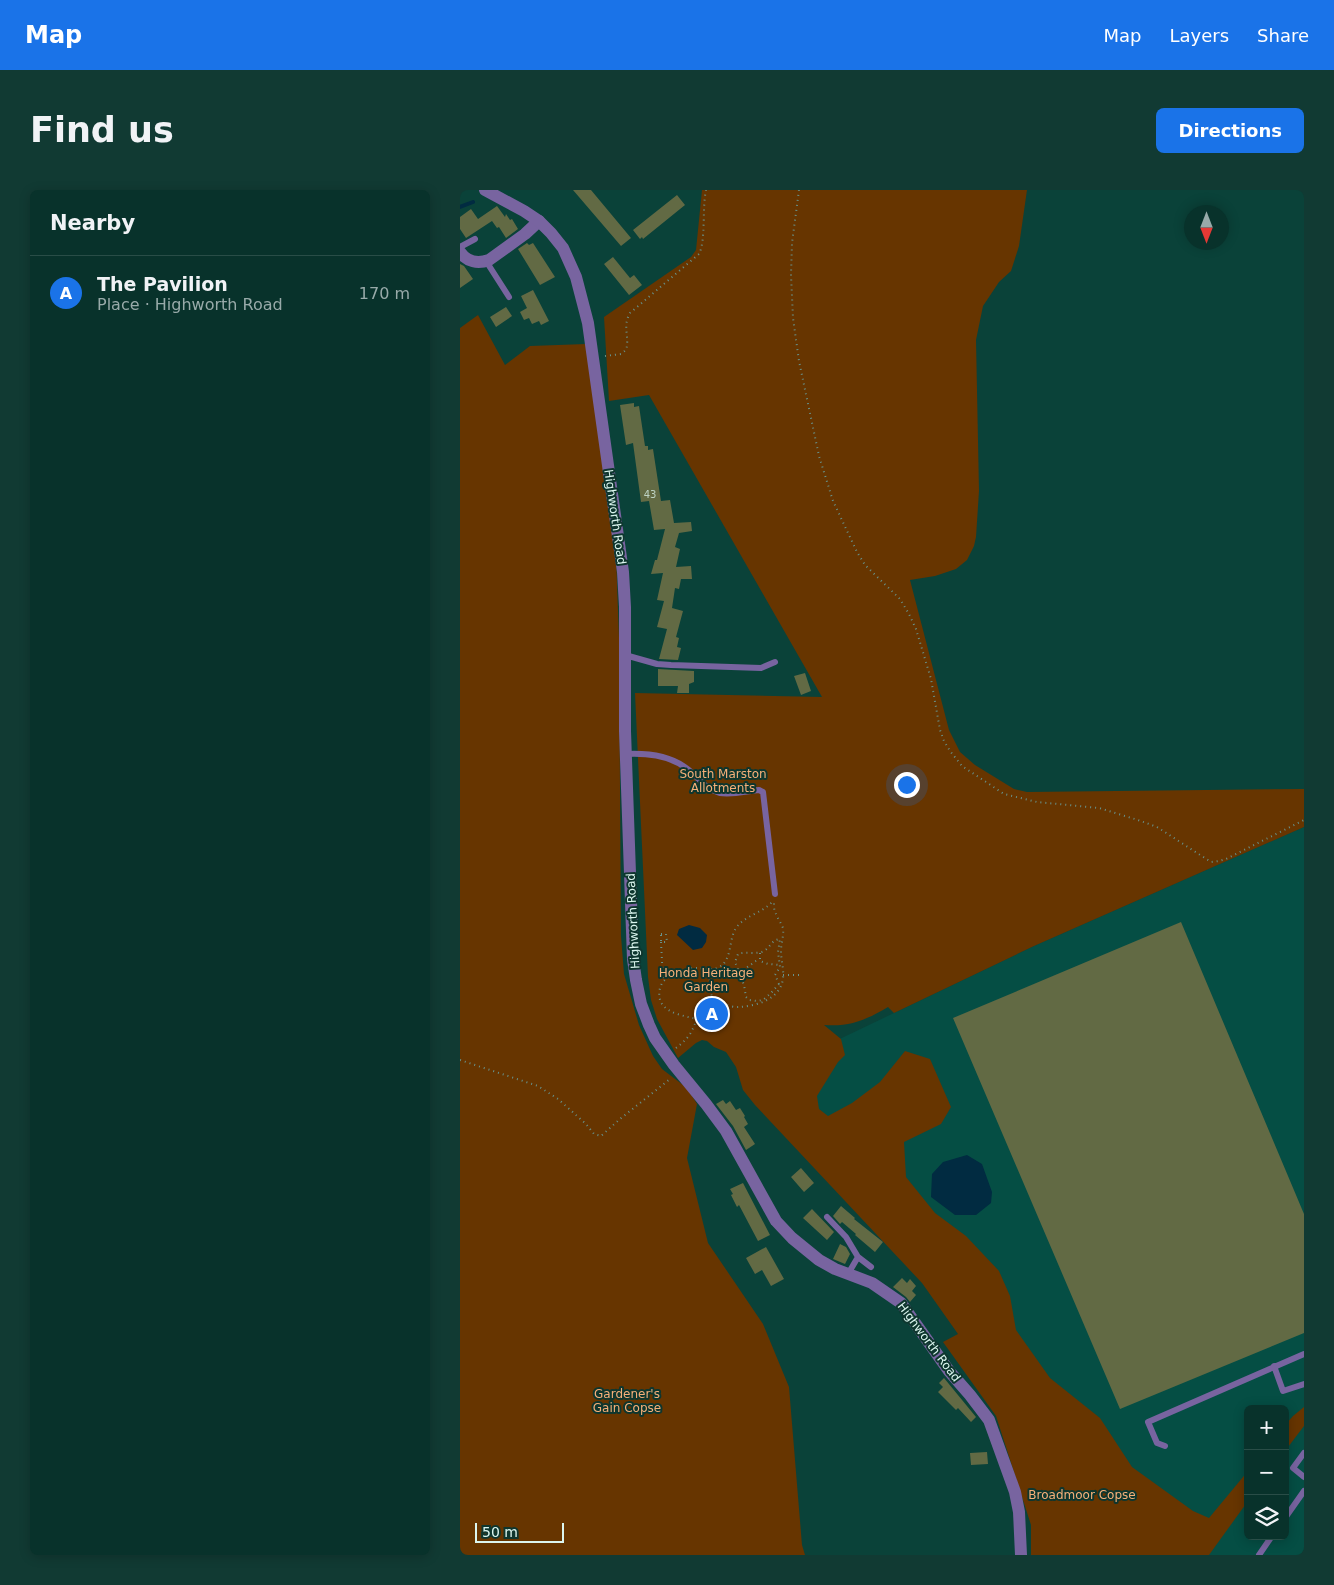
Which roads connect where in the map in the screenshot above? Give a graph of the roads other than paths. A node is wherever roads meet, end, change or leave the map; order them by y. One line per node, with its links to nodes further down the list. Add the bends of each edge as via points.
1 (485, 190): 2 (street, Highworth Road)
2 (539, 221): 6 (street); 8 (street, Highworth Road, via 563,248 584,307 623,572)
3 (476, 238): 4 (lane)
4 (460, 247)
5 (460, 252): 6 (street, via 473,262)
6 (486, 261): 7 (lane)
7 (509, 297)
8 (625, 655): 9 (lane, via 671,665 761,668); 10 (street, Highworth Road)
9 (775, 662)
10 (626, 754): 11 (lane, via 651,755 676,762 701,783 718,792 764,792); 15 (street, Highworth Road, via 634,970 649,1025 667,1056 726,1131 776,1221 819,1260)
11 (774, 898)
12 (827, 1217): 13 (lane, via 846,1237)
13 (858, 1257): 14 (lane); 15 (lane)
14 (871, 1267)
15 (848, 1274): 25 (street, Highworth Road, via 872,1283 901,1303 938,1357 989,1420 1015,1492)
16 (1304, 1354): 17 (lane)
17 (1274, 1366): 18 (lane, via 1283,1390); 19 (lane, via 1148,1422 1157,1442)
18 (1304, 1384)
19 (1165, 1446)
20 (1304, 1453): 21 (lane, via 1293,1468)
21 (1304, 1477)
22 (1304, 1491): 23 (lane)
23 (1289, 1512)
24 (1269, 1540): 26 (lane)
25 (1021, 1555)
26 (1259, 1555)

